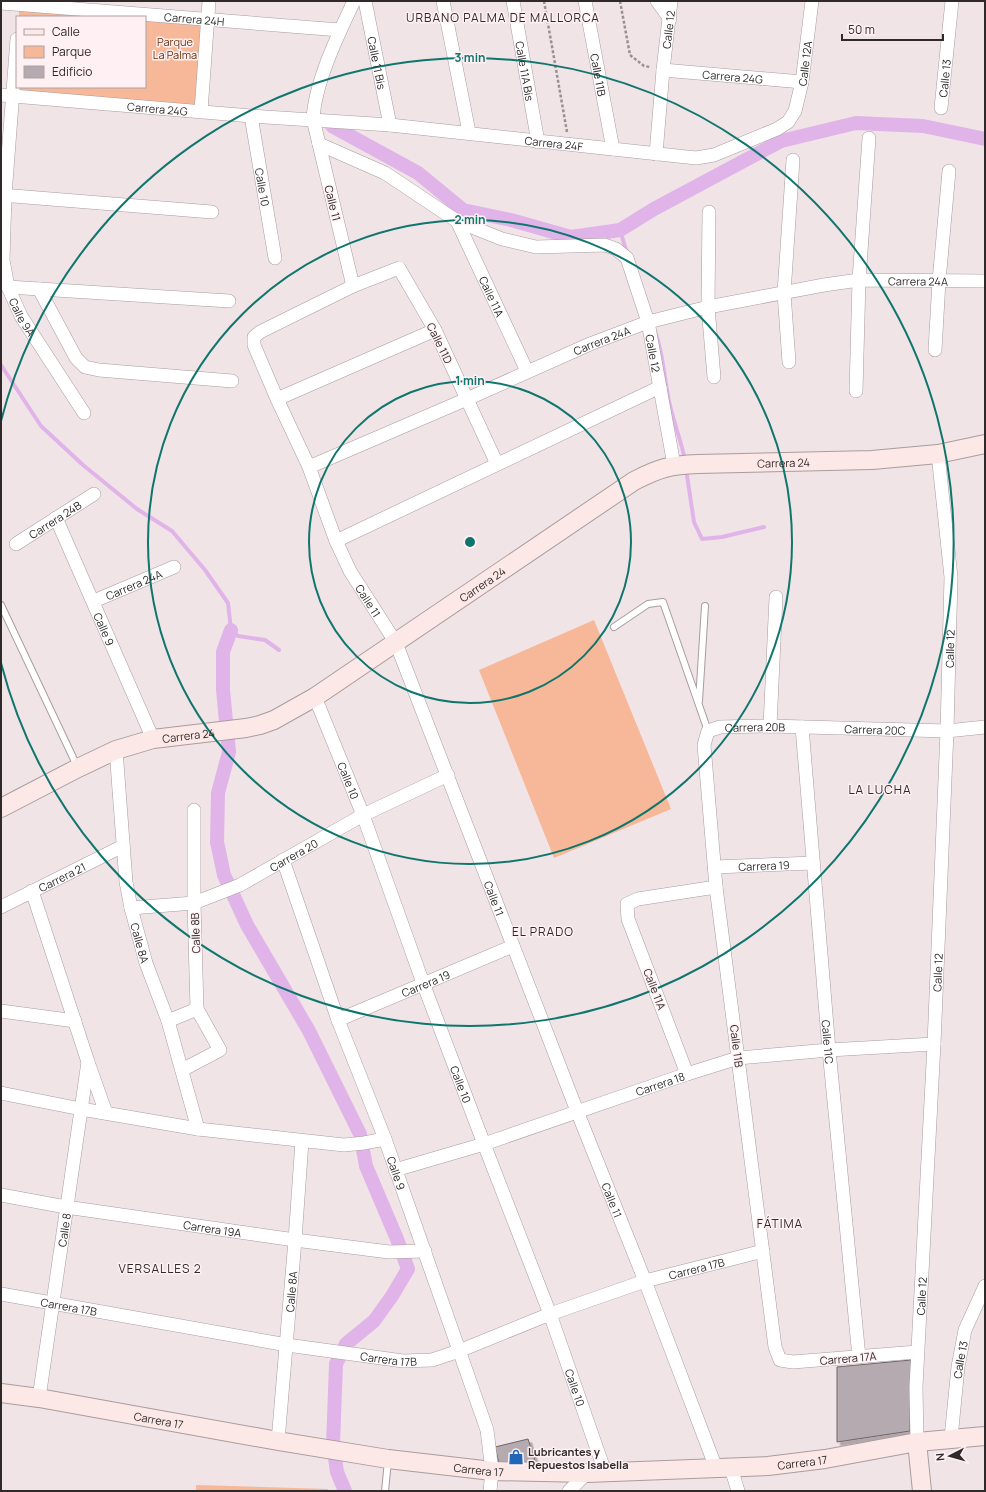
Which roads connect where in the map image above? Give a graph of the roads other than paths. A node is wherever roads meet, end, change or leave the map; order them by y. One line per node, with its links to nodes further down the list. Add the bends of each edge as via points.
1 (209, 1): 14 (street)
2 (354, 1): 16 (street)
3 (365, 1): 26 (street, Calle 11 Bis)
4 (443, 1): 27 (street)
5 (513, 1): 29 (street, Calle 11A Bis)
6 (585, 1): 31 (street, Calle 11B)
7 (657, 1): 15 (street)
8 (671, 1): 15 (street, Calle 12)
9 (807, 1): 10 (street)
10 (812, 1): 19 (street, Calle 12A)
11 (952, 1): 21 (street, Calle 13)
12 (1, 3): 13 (street, Carrera 24H)
13 (19, 8): 14 (street, Carrera 24H)
14 (208, 19): 16 (street, Carrera 24H); 22 (street)
15 (670, 19): 18 (street, Calle 12)
16 (340, 30): 24 (street, via 317,90)
17 (16, 45): 20 (street, Calle 9A)
18 (663, 70): 19 (street, Carrera 24G); 32 (street, Calle 12)
19 (802, 82): 25 (street, Calle 12A, via 795,112)
20 (7, 95): 22 (street, Carrera 24G); 35 (street, Calle 9A)
21 (941, 108)
22 (201, 111): 23 (street, Carrera 24G)
23 (251, 116): 24 (street, Carrera 24G); 39 (street, Calle 10)
24 (313, 119): 26 (street, Carrera 24F); 30 (street, Calle 11)
25 (788, 122): 32 (street, Carrera 24F, via 714,155 696,158)
26 (390, 125): 27 (street, Carrera 24F)
27 (469, 132): 29 (street, Carrera 24F)
28 (869, 138): 40 (street)
29 (538, 142): 31 (street, Carrera 24F)
30 (319, 144): 38 (street, via 384,173); 43 (street, Calle 11)
31 (613, 149): 32 (street, Carrera 24F)
32 (656, 154)
33 (793, 160): 46 (street)
34 (948, 171): 41 (street)
35 (3, 195): 36 (street); 44 (street, Calle 9A, via 3,260)
36 (212, 212)
37 (709, 212): 48 (street)
38 (456, 221): 49 (street, Calle 12, via 502,239 536,247 605,245 616,248 626,258); 53 (street, Calle 11A)
39 (275, 258)
40 (859, 280): 41 (street, Carrera 24A); 46 (street, Carrera 24A); 57 (street)
41 (939, 281): 42 (street, Carrera 24A); 51 (street)
42 (985, 281)
43 (353, 286): 50 (street, Calle 11D, via 399,268); 59 (street, Calle 11, via 254,337 254,345)
44 (8, 288): 45 (street); 60 (street, Calle 9A, via 21,316)
45 (40, 289): 47 (street); 55 (street, via 76,358 85,367)
46 (784, 292): 48 (street, Carrera 24A); 52 (street)
47 (229, 301)
48 (708, 307): 49 (street, Carrera 24A); 54 (street)
49 (648, 322): 53 (street, Carrera 24A); 56 (street, Calle 12)
50 (435, 330): 58 (street, Calle 11D); 59 (street)
51 (935, 350)
52 (789, 362)
53 (527, 371): 58 (street, Carrera 24A)
54 (714, 377)
55 (232, 381)
56 (660, 387): 63 (street); 64 (street, Calle 12)
57 (856, 391)
58 (467, 399): 63 (street, Calle 11D); 65 (street, Carrera 24A)
59 (277, 400): 65 (street, Calle 11)
60 (84, 413)
61 (985, 444): 62 (street, Carrera 24)
62 (938, 454): 64 (street, Carrera 24, via 872,460); 83 (street, Calle 12, via 951,578)
63 (497, 464): 68 (street)
64 (684, 464): 76 (street, Carrera 24, via 660,469 634,481)
65 (309, 467): 68 (street, Calle 11)
66 (94, 494): 67 (street, Carrera 24B)
67 (56, 518): 69 (street, Carrera 24B); 72 (street, Calle 9)
68 (336, 541): 76 (street, Calle 11, via 350,571)
69 (16, 544)
70 (174, 566): 72 (street, Carrera 24A)
71 (776, 597): 79 (street)
72 (94, 602): 84 (street, Calle 9)
73 (1, 605): 86 (lane)
74 (705, 606): 78 (lane)
75 (614, 627): 78 (lane, via 648,604 663,602)
76 (396, 643): 77 (street, Carrera 24); 87 (street, Calle 11)
77 (315, 697): 84 (street, Carrera 24, via 274,720 246,728); 90 (street, Calle 10)
78 (699, 704): 82 (lane)
79 (770, 726): 80 (street, Carrera 20B); 82 (street, Carrera 20B, via 720,727)
80 (802, 727): 83 (street, Carrera 20C); 93 (street, Calle 11C)
81 (985, 727): 83 (street)
82 (708, 731): 94 (street, Calle 11B, via 704,745)
83 (947, 732): 107 (street, Calle 12)
84 (153, 739): 85 (street, Carrera 24)
85 (116, 750): 86 (street, Carrera 24); 91 (street, Calle 8A)
86 (78, 768): 88 (street, Carrera 24)
87 (448, 775): 90 (street, Carrera 20); 100 (street, Calle 11)
88 (2, 806)
89 (194, 810): 97 (street, Calle 8B)
90 (363, 815): 92 (street, Carrera 20); 101 (street, Calle 10)
91 (123, 846): 96 (street, Carrera 21); 99 (street, Calle 8A)
92 (283, 860): 97 (street, Carrera 20, via 240,885); 104 (street, Calle 9)
93 (813, 863): 94 (street, Carrera 19); 108 (street, Calle 11C)
94 (715, 867): 95 (street, Calle 11B)
95 (716, 887): 109 (street, Calle 11B); 112 (street, Calle 11A, via 638,899 627,904 628,919)
96 (32, 891): 98 (street, Carrera 21); 105 (street, Calle 8)
97 (194, 903): 99 (street, Carrera 20); 102 (street, Calle 8B)
98 (1, 907)
99 (130, 908): 106 (street, Calle 8A, via 146,963)
100 (513, 946): 101 (street, Carrera 19); 115 (street, Calle 11)
101 (424, 983): 104 (street, Carrera 19); 120 (street, Calle 10)
102 (197, 1009): 106 (street); 111 (street, Calle 8B, via 220,1050)
103 (1, 1011): 105 (street)
104 (338, 1020): 118 (street, Calle 9)
105 (74, 1021): 110 (street, Calle 8)
106 (168, 1022): 111 (street, Calle 8A)
107 (934, 1044): 108 (street, Carrera 18); 134 (street, Calle 12)
108 (829, 1050): 109 (street, Carrera 18); 135 (street, Calle 11C)
109 (738, 1058): 112 (street, Carrera 18); 126 (street, Calle 11B)
110 (88, 1062): 114 (street, Calle 8); 116 (street, Calle 8)
111 (182, 1070): 117 (street, Calle 8A)
112 (687, 1074): 115 (street, Carrera 18)
113 (1, 1093): 114 (street)
114 (81, 1109): 116 (street); 123 (street, Calle 8)
115 (577, 1111): 120 (street, Carrera 18); 127 (street, Calle 11)
116 (106, 1113): 117 (street)
117 (198, 1129): 119 (street)
118 (385, 1139): 119 (street, via 344,1145); 121 (street, Calle 9)
119 (302, 1141): 124 (street, Calle 8A)
120 (484, 1144): 121 (street, Carrera 18); 131 (street, Calle 10)
121 (395, 1170): 125 (street, Calle 9)
122 (1, 1196): 123 (street, Carrera 19A)
123 (66, 1207): 124 (street, Carrera 19A); 130 (street, Calle 8)
124 (296, 1240): 125 (street, Carrera 19A, via 389,1252); 132 (street, Calle 8A)
125 (425, 1251): 133 (street, Calle 9)
126 (763, 1252): 127 (street, Carrera 17B); 136 (street, Calle 11B, via 775,1347)
127 (645, 1281): 131 (street, Carrera 17B); 144 (street, Calle 11)
128 (985, 1286): 140 (street, Calle 13, via 965,1330 958,1367)
129 (1, 1294): 130 (street, Carrera 17B)
130 (53, 1303): 132 (street, Carrera 17B); 138 (street, Calle 8)
131 (550, 1314): 133 (street, Carrera 17B); 146 (street, Calle 10)
132 (287, 1345): 133 (street, Carrera 17B, via 402,1361 432,1360); 141 (street, Calle 8A)
133 (459, 1351): 145 (street, Calle 9, via 487,1430)
134 (917, 1352): 135 (street, Carrera 17A); 142 (street, Calle 12)
135 (858, 1357): 136 (street, Carrera 17A, via 793,1362)
136 (780, 1360)
137 (1, 1393): 138 (street, Carrera 17)
138 (39, 1398): 141 (street, Carrera 17)
139 (985, 1436): 140 (street, Carrera 17)
140 (951, 1438): 142 (street, Carrera 17)
141 (278, 1441): 143 (street, Carrera 17)
142 (918, 1442): 144 (street, Carrera 17, via 825,1459); 152 (street, Calle 12)
143 (388, 1459): 145 (street, Carrera 17); 148 (lane)
144 (724, 1468): 146 (street, Carrera 17); 151 (street, Calle 11)
145 (492, 1471): 147 (street, Carrera 17); 149 (street, Calle 9)
146 (605, 1472): 147 (street, Carrera 17)
147 (587, 1473): 150 (street)
148 (385, 1491)
149 (490, 1491)
150 (569, 1491)
151 (738, 1491)
152 (922, 1491)

